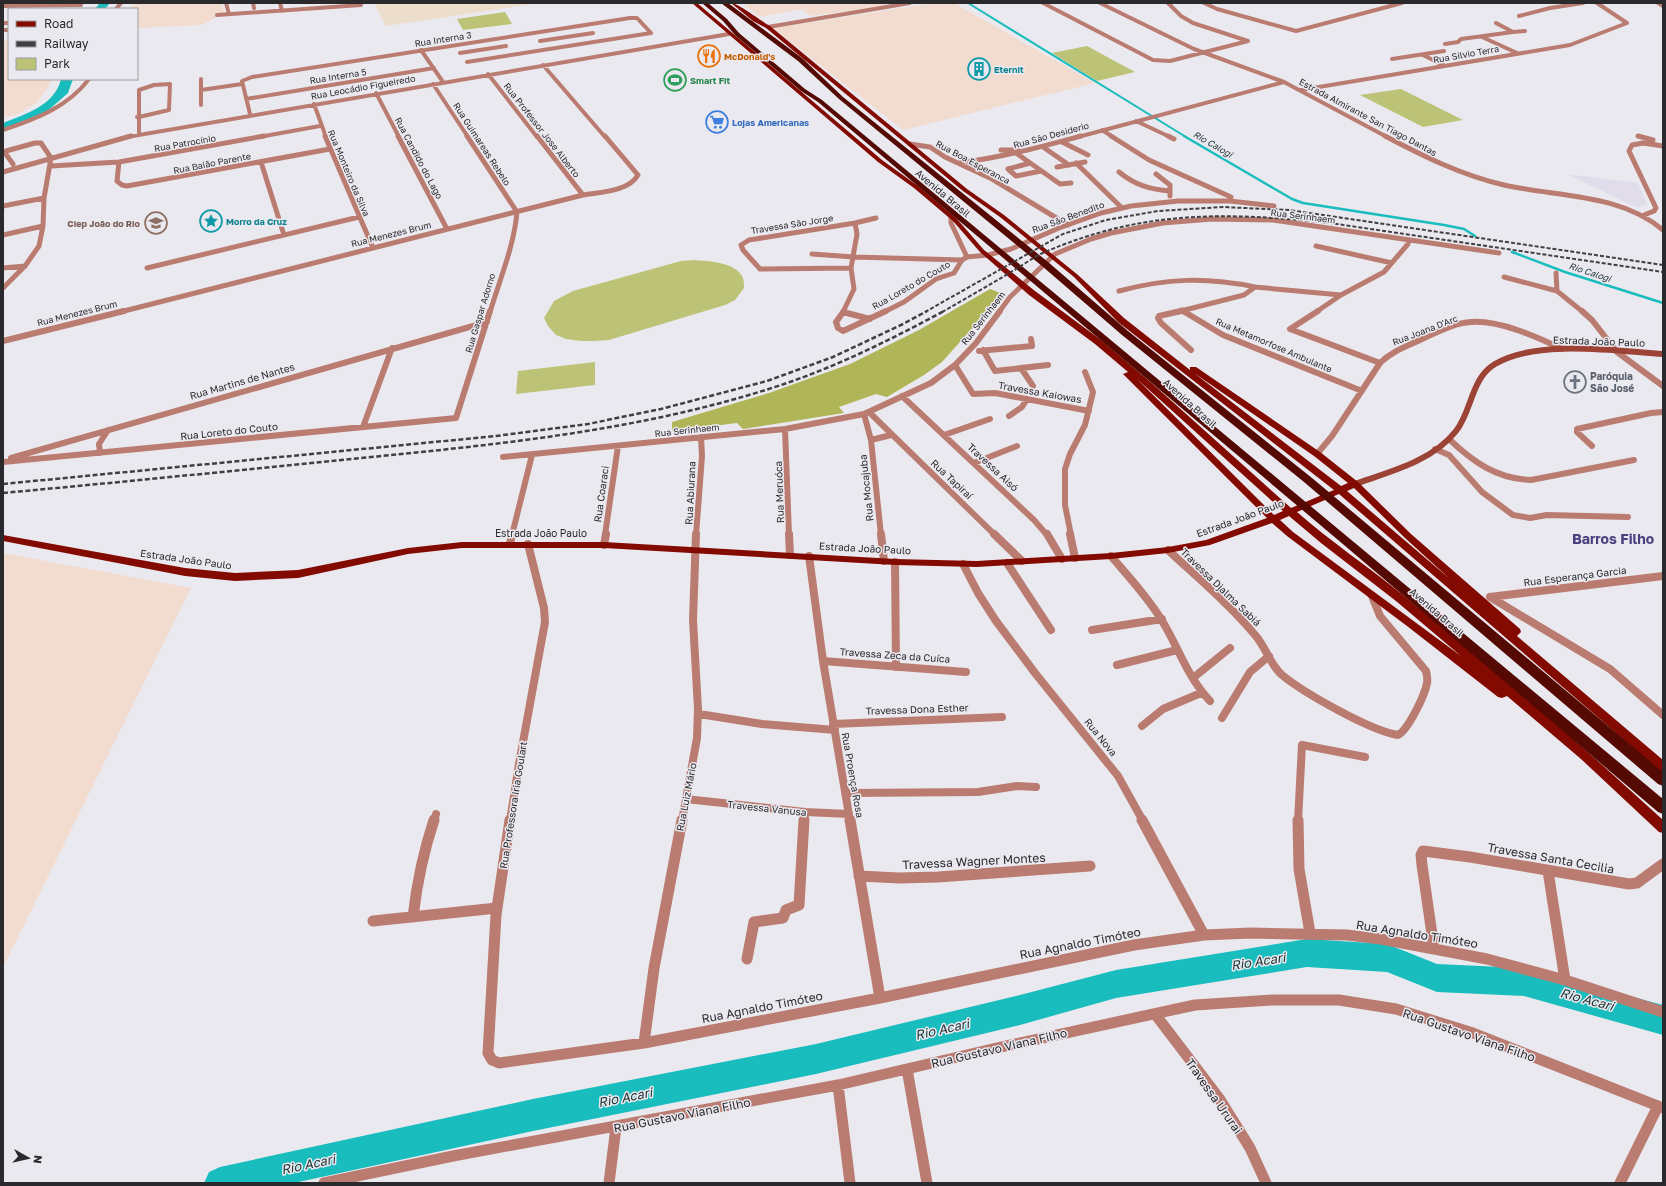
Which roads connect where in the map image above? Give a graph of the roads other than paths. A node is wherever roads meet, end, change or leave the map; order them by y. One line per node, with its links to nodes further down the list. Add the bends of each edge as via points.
1 (226, 3): 24 (street)
2 (253, 3): 23 (street)
3 (694, 3): 34 (main road, Avenida Brasil)
4 (705, 3): 103 (highway, Avenida Brasil, via 803,90 820,100)
5 (724, 3): 91 (highway, Avenida Brasil, via 772,38)
6 (733, 3): 29 (main road, Avenida Brasil)
7 (910, 3): 29 (street)
8 (1043, 3): 45 (street, via 1152,60 1170,61)
9 (1100, 3): 45 (street, Estrada Almirante San Tiago Dantas)
10 (1168, 3): 45 (street, via 1181,16 1193,23 1248,40 1247,43)
11 (1204, 3): 12 (street, via 1296,31)
12 (1402, 3)
13 (1583, 3): 26 (street)
14 (1597, 3): 46 (street, Rua Silvio Terra, via 1627,22 1570,45)
15 (1658, 3): 21 (street)
16 (320, 4): 22 (street)
17 (340, 5): 18 (street); 22 (street)
18 (362, 5)
19 (3, 6): 20 (street)
20 (81, 6)
21 (1663, 6)
22 (281, 7): 24 (street)
23 (254, 8)
24 (229, 14): 25 (street)
25 (217, 15)
26 (1519, 16)
27 (1496, 23): 32 (street)
28 (586, 24): 31 (street, Rua Interna 3); 33 (street); 37 (street, Rua Interna 3, via 637,18 651,33)
29 (768, 27): 73 (main road, Avenida Brasil)
30 (1525, 31): 32 (street)
31 (536, 32): 36 (street); 39 (street, Rua Interna 3)
32 (1513, 32): 35 (street)
33 (593, 33): 36 (street); 37 (street)
34 (729, 34): 50 (street, Rua Leocádio Figueiredo); 82 (main road, Avenida Brasil)
35 (1481, 36): 38 (street); 46 (street)
36 (540, 41): 41 (street)
37 (600, 41): 41 (street)
38 (1445, 44)
39 (455, 45): 42 (street, Rua Interna 3); 44 (street)
40 (506, 46): 44 (street)
41 (547, 49): 49 (street); 50 (street)
42 (421, 50): 54 (street); 62 (street, Rua Interna 3, via 252,77 243,80)
43 (1444, 51): 47 (street)
44 (460, 53): 49 (street)
45 (1203, 53): 61 (street, Estrada Almirante San Tiago Dantas)
46 (1517, 53): 52 (street, Rua Silvio Terra)
47 (1423, 55): 48 (street); 52 (street)
48 (1392, 59)
49 (467, 62): 53 (street)
50 (554, 63): 51 (street, Rua Leocádio Figueiredo)
51 (543, 65): 56 (street, Rua Leocádio Figueiredo); 110 (street, Rua Menezes Brum, via 638,175 634,182 625,186)
52 (1445, 66): 65 (street, Rua Silvio Terra)
53 (470, 67)
54 (434, 68): 60 (street); 67 (street, Rua Interna 5)
55 (473, 72): 57 (street)
56 (488, 74): 57 (street, Rua Leocádio Figueiredo); 110 (street, Rua Professor Jose Alberto)
57 (476, 76): 60 (street, Rua Leocádio Figueiredo)
58 (201, 79): 64 (street)
59 (88, 80): 75 (street, via 77,93 62,104)
60 (443, 82): 63 (street, Rua Leocádio Figueiredo)
61 (1284, 82): 65 (street, Estrada Almirante San Tiago Dantas); 72 (street, Rua Sāo Desiderio)
62 (242, 84): 64 (street); 67 (street)
63 (433, 84): 66 (street, Rua Leocádio Figueiredo); 119 (street, Rua Guimareas Rebelo)
64 (201, 90): 69 (street)
65 (1301, 90): 120 (street, Estrada Almirante San Tiago Dantas, via 1441,164 1504,185 1608,203)
66 (376, 93): 68 (street, Rua Leocádio Figueiredo); 127 (street, Rua Candido do Lago)
67 (246, 99): 70 (street)
68 (314, 104): 70 (street, Rua Leocádio Figueiredo); 74 (street, Rua Monteiro da Silva)
69 (201, 105)
70 (250, 114): 77 (street, Rua Leocádio Figueiredo)
71 (137, 117): 71 (street, via 140,88 170,84 169,110); 77 (street)
72 (1136, 121): 76 (street, Rua Sāo Desiderio); 79 (street)
73 (884, 123): 83 (main road, Avenida Brasil); 91 (main road)
74 (320, 126): 86 (street, Rua Monteiro da Silva); 93 (street, Rua Patrocínio)
75 (3, 130)
76 (1102, 130): 80 (street, Rua Sāo Desiderio); 113 (street, via 1149,160 1227,194)
77 (138, 134): 92 (street, Rua Leocádio Figueiredo)
78 (1638, 136): 81 (street)
79 (1174, 139)
80 (1062, 142): 84 (street, Rua Sāo Desiderio); 90 (street)
81 (1663, 142)
82 (860, 143): 103 (main road); 121 (main road, Avenida Brasil)
83 (910, 144): 96 (street, Rua Boa Esperanca, via 930,147); 154 (main road, Avenida Brasil, via 1076,276)
84 (1043, 146): 88 (street, Rua Sāo Desiderio); 100 (street)
85 (1663, 146): 117 (street, via 1643,143 1632,145 1629,151)
86 (330, 149): 94 (street, Rua Baião Parente); 122 (street, Rua Monteiro da Silva)
87 (1000, 150): 88 (street)
88 (1025, 151): 89 (street, Rua Sāo Desiderio)
89 (1016, 153): 96 (street, Rua Sāo Desiderio); 97 (street)
90 (1088, 155)
91 (914, 157): 246 (highway, Avenida Brasil, via 1349,514)
92 (52, 158): 99 (street, via 41,144 35,143 6,151); 101 (street); 105 (street, Rua Leocádio Figueiredo)
93 (119, 162): 94 (street, Rua Baião Parente, via 117,181 127,186); 101 (street, Rua Patrocínio)
94 (261, 162): 130 (street)
95 (1085, 162): 98 (street)
96 (958, 163): 125 (street, Rua Boa Esperanca, via 992,179)
97 (1030, 163): 104 (street); 104 (street, via 1008,169 1016,176)
98 (1076, 163): 100 (street); 116 (street)
99 (12, 164)
100 (1069, 165): 102 (street)
101 (51, 166): 111 (street)
102 (1057, 167)
103 (904, 170): 250 (highway, Avenida Brasil)
104 (1041, 171): 108 (street, via 1060,184)
105 (3, 172)
106 (1119, 172): 109 (street, via 1133,184)
107 (1156, 174): 109 (street, via 1169,183)
108 (1072, 184)
109 (1169, 191): 112 (street)
110 (583, 195): 119 (street, Rua Menezes Brum)
111 (44, 198): 114 (street); 126 (street)
112 (1171, 201): 113 (street, Rua Sāo Benedito); 116 (street, Rua Sāo Benedito)
113 (1230, 201): 115 (street, Rua Sāo Benedito)
114 (3, 206)
115 (1274, 206)
116 (1122, 208): 125 (street, Rua Sāo Benedito)
117 (1656, 208): 118 (street); 120 (street)
118 (1663, 209)
119 (517, 212): 127 (street, Rua Menezes Brum); 153 (street, Rua Gaspar Adorno, via 516,225)
120 (1644, 215): 128 (street, Estrada Almirante San Tiago Dantas)
121 (950, 216): 137 (street); 158 (main road, Avenida Brasil, via 982,251)
122 (359, 217): 130 (street); 133 (street, Rua Monteiro da Silva)
123 (876, 218): 124 (street, Travessa Sāo Jorge)
124 (855, 223): 136 (street, via 857,234); 142 (street, Travessa Sāo Jorge, via 745,241 741,247 758,267 768,269)
125 (1068, 225): 137 (street, Rua Sāo Benedito, via 1011,249 988,256)
126 (43, 226): 129 (street); 139 (street, via 39,246)
127 (447, 229): 133 (street, Rua Menezes Brum)
128 (1663, 230)
129 (3, 235)
130 (284, 235): 141 (street)
131 (1408, 244): 138 (street)
132 (1316, 246): 138 (street)
133 (373, 248): 156 (street, Rua Menezes Brum)
134 (1499, 253): 162 (street, Rua Serinhaem, via 1273,220 1188,220 1111,232 1055,254 1010,297)
135 (812, 254): 136 (street, Rua Sāo Benedito)
136 (854, 258): 137 (street, Rua Sāo Benedito); 142 (street)
137 (964, 258): 152 (street, Rua Loreto do Couto, via 954,273 936,279 904,302)
138 (1392, 263): 149 (street, via 1384,272)
139 (25, 266): 140 (street); 146 (street)
140 (3, 268)
141 (147, 268)
142 (851, 268): 151 (street, via 854,289)
143 (1556, 273): 147 (street)
144 (1504, 277): 147 (street)
145 (1255, 287): 148 (street, via 1222,280 1182,279 1141,284); 149 (street); 150 (street, via 1244,295)
146 (3, 288)
147 (1557, 291): 163 (street, via 1592,320)
148 (1119, 292)
149 (1341, 295): 165 (street, via 1290,329)
150 (1182, 310): 161 (street, via 1158,318); 172 (street, Rua Metamorfose Ambulante, via 1223,335)
151 (843, 312): 152 (street); 152 (street, Rua Loreto do Couto, via 836,322 841,330 846,331)
152 (870, 319)
153 (487, 322): 157 (street, Rua Martins de Nantes); 179 (street, Rua Gaspar Adorno)
154 (1132, 329): 194 (main road); 232 (main road, Avenida Brasil, via 1321,474)
155 (1031, 339): 160 (street, via 1032,346)
156 (3, 341)
157 (392, 348): 181 (street); 183 (street, Rua Martins de Nantes)
158 (1105, 348): 204 (main road, via 1125,373); 243 (main road, Avenida Brasil, via 1305,525 1400,598)
159 (1562, 349): 163 (main road, Estrada João Paulo); 165 (street, Rua Joana D'Arc, via 1493,324 1471,322 1406,345 1389,354); 187 (main road, Estrada João Paulo, via 1518,355 1495,364 1486,371 1463,419)
160 (984, 350): 162 (street); 168 (street, via 995,371)
161 (1191, 350)
162 (968, 352): 166 (street, Rua Serinhaem)
163 (1617, 352): 164 (main road, Estrada João Paulo); 171 (street)
164 (1663, 354)
165 (1380, 363): 172 (street, Rua Joana D'Arc)
166 (955, 365): 173 (street, Rua Serinhaem, via 931,383); 174 (street, Travessa Kaiowas, via 973,394 995,393)
167 (1048, 365): 168 (street)
168 (1021, 368): 170 (street)
169 (1085, 372): 175 (street, via 1093,392)
170 (1033, 386)
171 (1663, 386)
172 (1362, 391): 194 (street, Rua Joana D'Arc)
173 (902, 396): 177 (street, Rua Serinhaem); 185 (street, Travessa Aisó)
174 (1027, 399): 175 (street, Travessa Kaiowas); 178 (street, via 1022,407)
175 (1089, 411): 214 (street, via 1065,469 1065,505)
176 (1663, 412): 191 (street, via 1577,429)
177 (866, 413): 182 (street, Rua Serinhaem); 184 (street, Rua Tapiraí); 188 (street, Rua Mocajuba)
178 (1009, 416)
179 (456, 418): 181 (street, Rua Loreto do Couto)
180 (990, 419): 185 (street)
181 (363, 427): 193 (street, Rua Loreto do Couto)
182 (785, 429): 186 (street, Rua Serinhaem); 211 (street, Rua Meruóca)
183 (109, 430): 193 (street, via 103,435 98,446); 199 (street, Rua Martins de Nantes)
184 (891, 435): 188 (street); 219 (street, Rua Tapiraí)
185 (944, 435): 200 (street, Travessa Aisó)
186 (701, 437): 189 (street, Rua Serinhaem); 209 (street, Rua Abiurana)
187 (1449, 439): 192 (main road, Estrada João Paulo); 197 (street)
188 (871, 440): 216 (street, Rua Mocajuba)
189 (618, 446): 195 (street, Rua Serinhaem); 208 (street, Rua Coaraci)
190 (1018, 446): 200 (street)
191 (1592, 446)
192 (1435, 449): 201 (street, via 1449,455); 202 (main road, Estrada João Paulo, via 1406,465)
193 (100, 453): 199 (street, Rua Loreto do Couto)
194 (1317, 454): 202 (main road)
195 (532, 455): 196 (street, Rua Serinhaem); 206 (street)
196 (503, 457)
197 (1473, 460): 198 (street, via 1496,474 1531,480); 201 (street)
198 (1634, 460)
199 (3, 461)
200 (974, 463): 215 (street, Travessa Aisó, via 1038,524 1051,539)
201 (1459, 465): 203 (street, via 1482,492 1513,515 1530,518 1547,515)
202 (1354, 484): 204 (main road, Estrada João Paulo); 232 (main road, via 1408,536 1503,620)
203 (1628, 517)
204 (1273, 519): 210 (main road, Estrada João Paulo, via 1207,543); 222 (main road, via 1308,549)
205 (3, 538): 206 (main road, Estrada João Paulo, via 185,572 235,577 298,574 408,551 462,545)
206 (510, 544): 207 (main road, Estrada João Paulo)
207 (528, 544): 208 (main road, Estrada João Paulo); 259 (street, Rua Professora Iria Goulart, via 544,608 545,622 519,764)
208 (604, 545): 209 (main road, Estrada João Paulo)
209 (696, 549): 211 (main road, Estrada João Paulo); 237 (street, Rua Luiz Mário, via 693,621)
210 (1168, 550): 213 (main road, Estrada João Paulo); 228 (street, Travessa Djalma Sabiá, via 1242,620)
211 (790, 555): 212 (main road, Estrada João Paulo)
212 (809, 556): 216 (main road, Estrada João Paulo); 229 (street, Rua Proença Rosa)
213 (1111, 556): 214 (main road, Estrada João Paulo); 223 (street)
214 (1075, 558): 215 (main road, Estrada João Paulo)
215 (1062, 559): 219 (main road, Estrada João Paulo)
216 (884, 561): 217 (main road, Estrada João Paulo)
217 (896, 562): 220 (main road, Estrada João Paulo); 231 (street)
218 (1007, 562): 219 (main road, Estrada João Paulo); 220 (main road, Estrada João Paulo); 224 (street)
219 (1022, 562)
220 (963, 564): 263 (street, Rua Nova, via 970,579 1015,647 1118,777)
221 (1663, 576): 239 (street, Rua Esperança Garcia, via 1490,597 1610,669)
222 (1372, 596): 228 (street, Travessa Djalma Sabiá, via 1380,616 1428,678 1422,698 1405,730 1400,734 1392,735 1349,715 1291,682 1282,675); 243 (main road, via 1513,702)
223 (1162, 619): 225 (street); 227 (street)
224 (1051, 630)
225 (1092, 630)
226 (1230, 648): 234 (street)
227 (1177, 650): 230 (street); 234 (street)
228 (1269, 656): 240 (street, via 1250,672)
229 (823, 661): 231 (street, Travessa Zeca da Cuíca); 242 (street, Rua Proença Rosa)
230 (1117, 665)
231 (896, 666): 233 (street, Travessa Zeca da Cuíca)
232 (1547, 667): 245 (main road, Avenida Brasil)
233 (966, 672)
234 (1193, 678): 235 (street)
235 (1202, 693): 236 (street); 241 (street, via 1162,710)
236 (1210, 701)
237 (699, 714): 242 (street, Travessa Dona Esther, via 762,724); 249 (street, Rua Luiz Mário)
238 (1002, 716): 242 (street, Travessa Dona Esther)
239 (1663, 716)
240 (1222, 718)
241 (1142, 726)
242 (834, 727): 248 (street, Rua Proença Rosa)
243 (1559, 733): 254 (main road, Avenida Brasil)
244 (1365, 756): 262 (street, via 1302,744 1297,831 1299,868)
245 (1663, 767)
246 (1663, 780)
247 (1036, 787): 248 (street, via 1017,786 978,792)
248 (847, 793): 253 (street, Rua Proença Rosa)
249 (686, 799): 251 (street, Travessa Vanusa); 270 (street, Rua Luiz Mário, via 654,968)
250 (1663, 808)
251 (805, 812): 253 (street, Travessa Vanusa); 265 (street, via 799,905 786,910 783,918 754,922)
252 (436, 814): 260 (street, via 416,883)
253 (849, 814): 258 (street, Rua Proença Rosa)
254 (1663, 828)
255 (1663, 864): 257 (street, Travessa Santa Cecilia, via 1633,884)
256 (1090, 866): 258 (street, Travessa Wagner Montes, via 929,878)
257 (1548, 871): 264 (street, Travessa Santa Cecilia, via 1423,851 1420,855); 266 (street)
258 (860, 876): 267 (street, Rua Proença Rosa)
259 (497, 908): 260 (street); 271 (street, Rua Professora Iria Goulart, via 488,1053 490,1059)
260 (413, 917): 261 (street)
261 (373, 921)
262 (1310, 933): 263 (street, Rua Agnaldo Timóteo); 264 (street, Rua Agnaldo Timóteo, via 1381,939)
263 (1204, 935): 267 (street, Rua Agnaldo Timóteo, via 1134,945)
264 (1434, 948): 266 (street, Rua Agnaldo Timóteo)
265 (747, 959)
266 (1565, 980): 268 (street, Rua Agnaldo Timóteo)
267 (880, 998): 270 (street, Rua Agnaldo Timóteo)
268 (1663, 1012)
269 (1155, 1014): 272 (street, Rua Gustavo Viana Filho); 274 (street, Rua Gustavo Viana Filho, via 1195,1005 1273,1000 1339,1000 1396,1009 1473,1034); 280 (street, Travessa Ururai, via 1219,1098 1250,1148)
270 (644, 1043): 271 (street, Rua Agnaldo Timóteo)
271 (499, 1063)
272 (907, 1069): 273 (street, Rua Gustavo Viana Filho); 279 (street)
273 (838, 1085): 275 (street, Rua Gustavo Viana Filho); 278 (street)
274 (1660, 1107): 281 (street)
275 (616, 1127): 276 (street, Rua Gustavo Viana Filho, via 453,1156); 277 (street)
276 (324, 1183)
277 (610, 1183)
278 (850, 1183)
279 (927, 1183)
280 (1266, 1183)
281 (1620, 1183)

